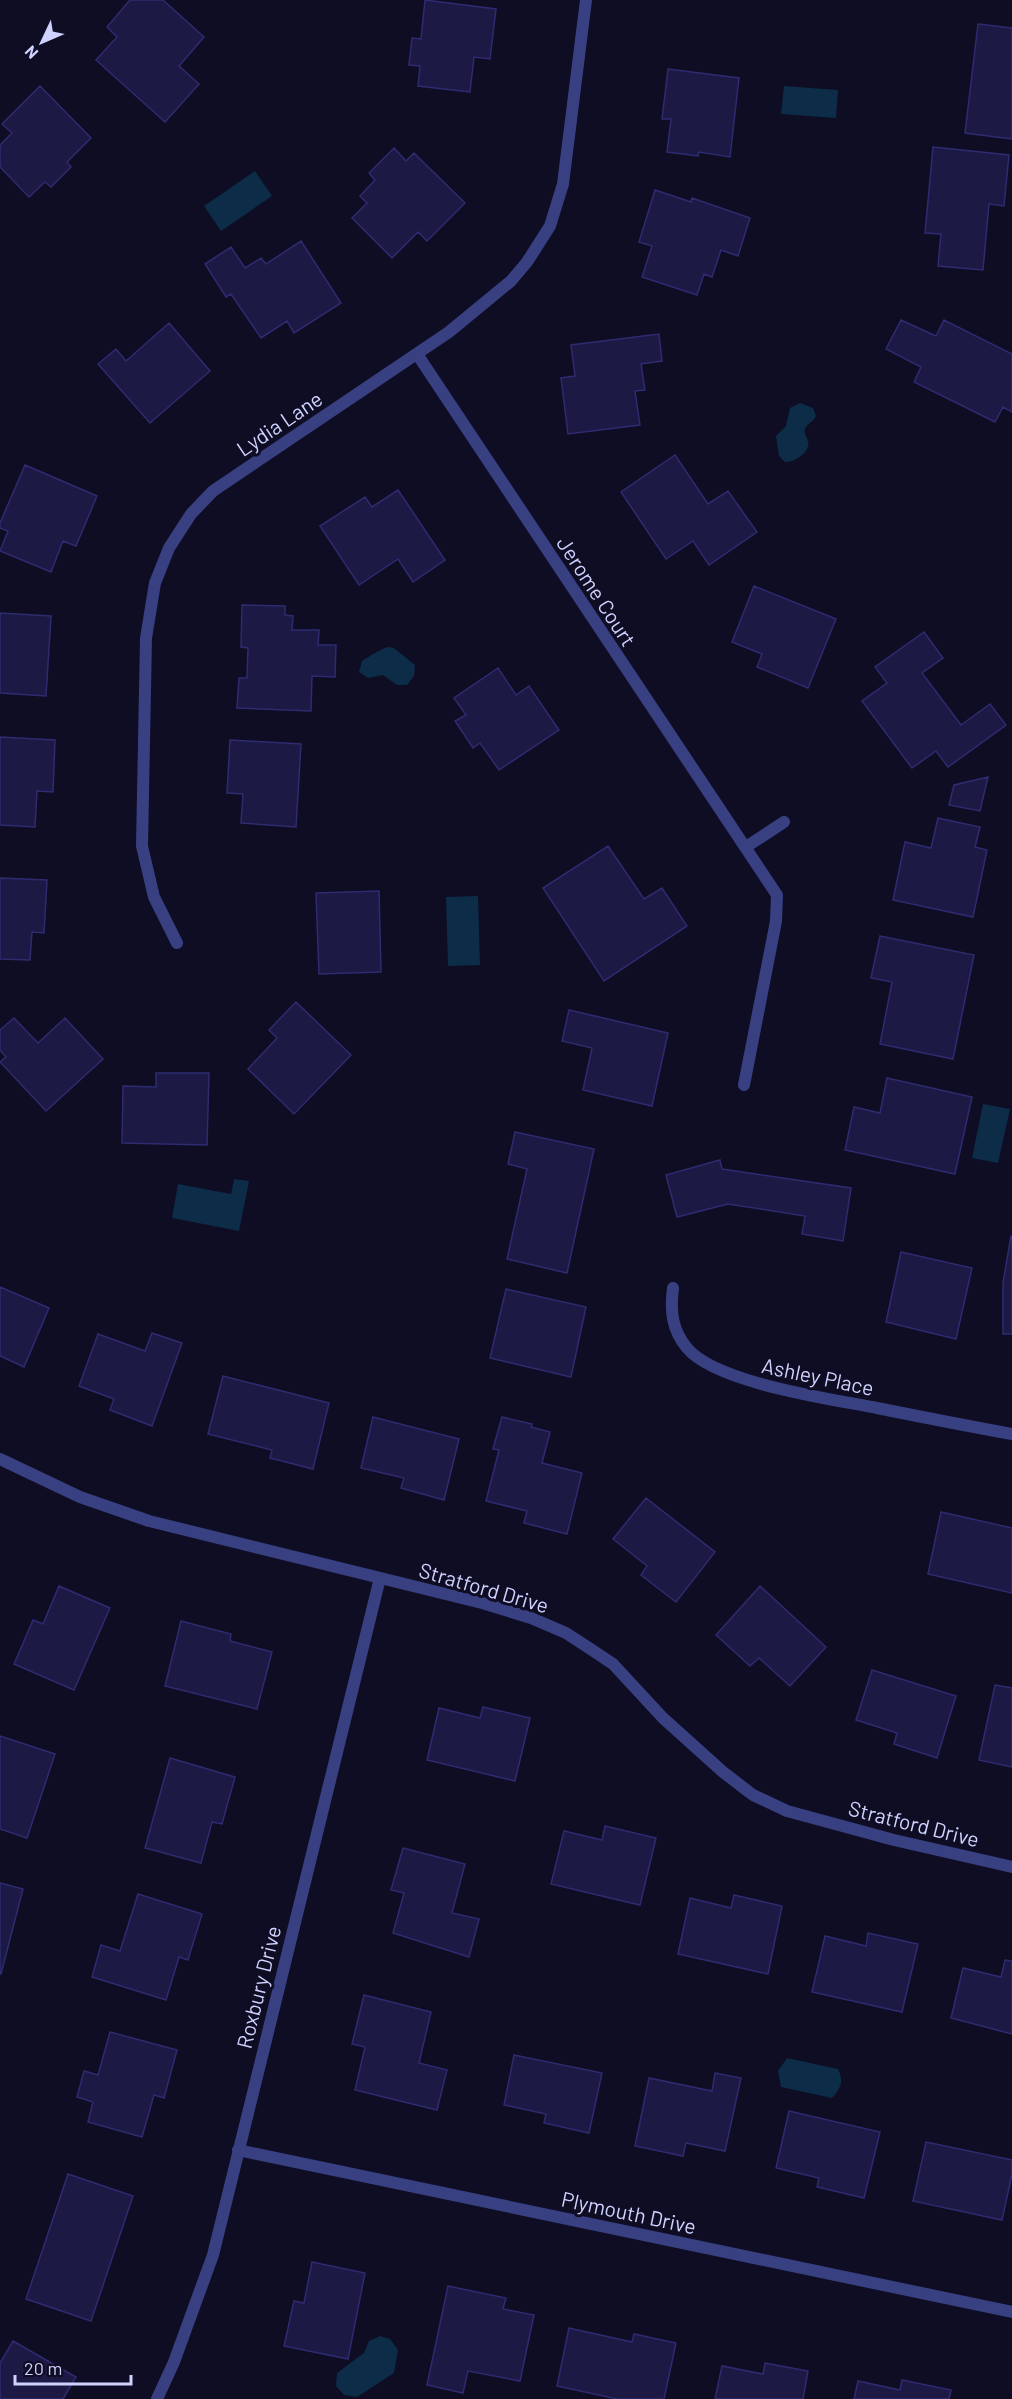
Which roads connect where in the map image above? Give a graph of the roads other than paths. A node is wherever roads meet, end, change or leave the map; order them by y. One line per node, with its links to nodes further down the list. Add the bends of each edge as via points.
1 (586, 0): 2 (street, Lydia Lane, via 563,184 550,226 511,281)
2 (417, 354): 4 (street, Jerome Court); 5 (street, Lydia Lane, via 213,491 191,514 169,548 156,583 146,638 142,846 154,897)
3 (784, 822): 4 (street)
4 (746, 847): 6 (street, Jerome Court, via 777,895 776,921)
5 (177, 943)
6 (744, 1085)
7 (673, 1288): 8 (street, Ashley Place, via 671,1318 678,1334 696,1356 725,1372 839,1401)
8 (1012, 1434)
9 (1, 1463): 10 (street, Stratford Drive, via 149,1521)
10 (380, 1578): 11 (street, Stratford Drive, via 482,1603 566,1634 613,1665 663,1718 723,1772 753,1795 787,1811); 12 (street, Roxbury Drive)
11 (1012, 1867)
12 (238, 2150): 13 (street, Plymouth Drive); 14 (street, Roxbury Drive, via 213,2254)
13 (1012, 2313)
14 (157, 2399)

